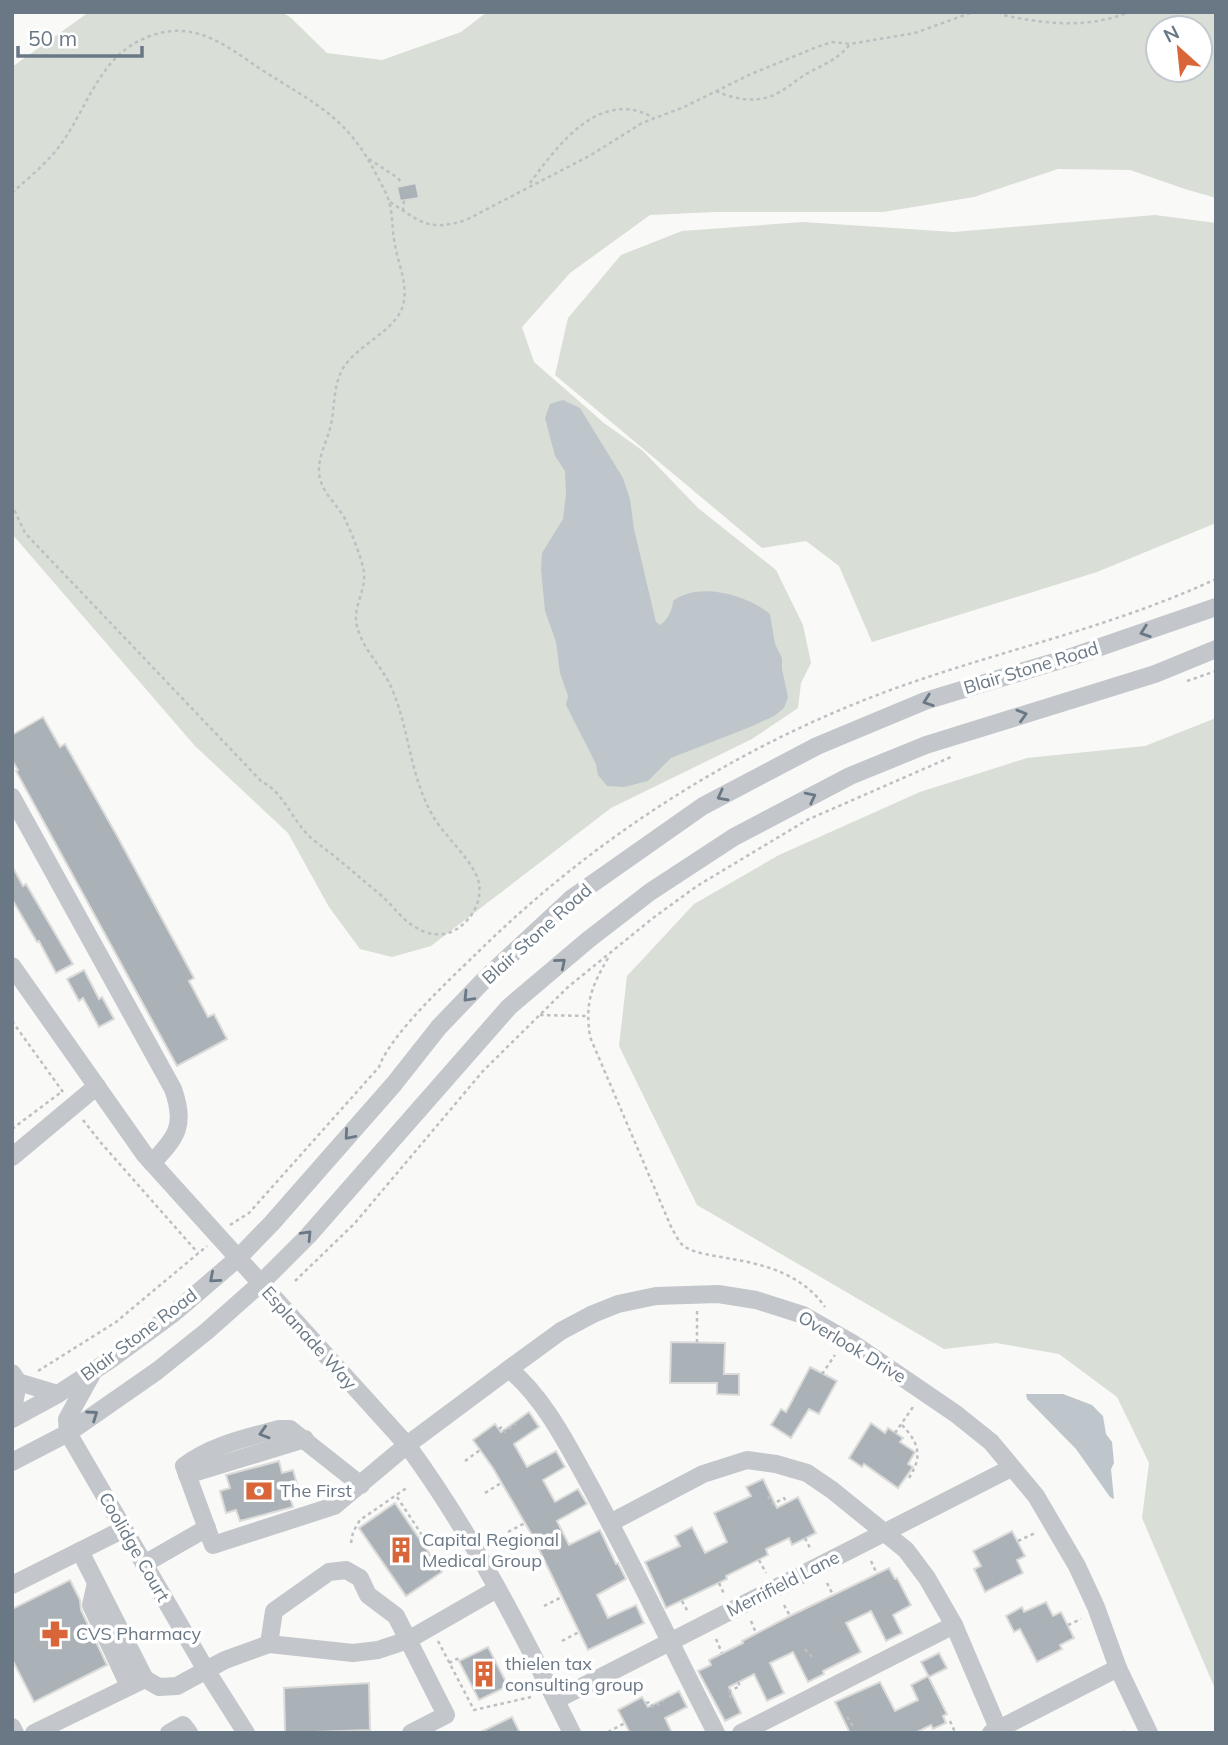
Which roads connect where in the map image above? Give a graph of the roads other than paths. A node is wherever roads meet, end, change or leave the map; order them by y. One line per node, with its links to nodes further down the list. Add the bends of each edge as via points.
1 (1216, 607): 8 (street, Blair Stone Road, one-way to 8, via 925,701 817,746 703,806 572,898 487,977)
2 (1216, 649): 9 (street, Blair Stone Road, one-way to 2, via 308,1236 509,1007 650,892 723,844 850,776 926,745 1155,674)
3 (12, 797): 7 (street, via 173,1089 180,1117 177,1130)
4 (12, 966): 5 (street, Esplanade Way)
5 (97, 1086): 6 (street, via 67,1098); 7 (street, Esplanade Way)
6 (12, 1157)
7 (152, 1163): 8 (street, Esplanade Way)
8 (238, 1258): 9 (street, Esplanade Way); 10 (street, Blair Stone Road, one-way to 10, via 174,1313)
9 (260, 1284): 15 (street, Blair Stone Road, one-way to 9, via 157,1371); 16 (street, Esplanade Way)
10 (95, 1369): 13 (street, Blair Stone Road); 15 (street, via 67,1419)
11 (509, 1369): 16 (street, Overlook Drive); 18 (street, Overlook Drive, via 561,1331 618,1304 682,1294 756,1300 803,1315 852,1343 956,1414 991,1443); 20 (street, via 525,1382 565,1441)
12 (15, 1378): 13 (street); 14 (street)
13 (58, 1394): 14 (street, Blair Stone Road)
14 (12, 1417)
15 (68, 1433): 17 (street, Blair Stone Road); 22 (street, Coolidge Court)
16 (407, 1445): 19 (street, Overlook Drive); 27 (street, Esplanade Way, via 452,1509)
17 (12, 1462)
18 (1011, 1468): 23 (street, Merrifield Lane); 32 (street, Overlook Drive, via 1037,1496 1077,1566)
19 (361, 1485): 21 (street, Overlook Drive, via 334,1506 213,1545); 21 (street, one-way to 21, via 305,1439 290,1429 279,1429 212,1448 197,1456 185,1471)
20 (610, 1523): 23 (street, via 694,1478 747,1460 807,1473); 30 (street)
21 (207, 1528): 25 (street)
22 (124, 1529): 24 (street); 25 (street, Coolidge Court)
23 (883, 1533): 28 (street, via 906,1550); 30 (street, Merrifield Lane)
24 (80, 1551): 26 (street); 34 (street)
25 (144, 1564): 33 (street, Coolidge Court)
26 (12, 1585)
27 (498, 1588): 29 (street); 35 (street, Esplanade Way)
28 (954, 1625): 37 (street); 46 (street)
29 (408, 1640): 31 (street, via 353,1653); 31 (street, via 396,1616 368,1595 360,1578 346,1570 329,1572 274,1611); 43 (street, via 446,1715)
30 (669, 1643): 35 (street, Merrifield Lane); 45 (street)
31 (269, 1644): 33 (street)
32 (1118, 1668): 37 (street); 47 (street, Overlook Drive)
33 (206, 1670): 34 (street, via 177,1686); 42 (street, Coolidge Court)
34 (137, 1682): 39 (street)
35 (556, 1700): 44 (street, Esplanade Way)
36 (12, 1727): 38 (street)
37 (997, 1731)
38 (15, 1733)
39 (34, 1733)
40 (169, 1733): 41 (street, via 184,1725)
41 (189, 1733)
42 (246, 1733)
43 (411, 1733)
44 (572, 1733)
45 (716, 1733)
46 (741, 1733)
47 (1149, 1733)

